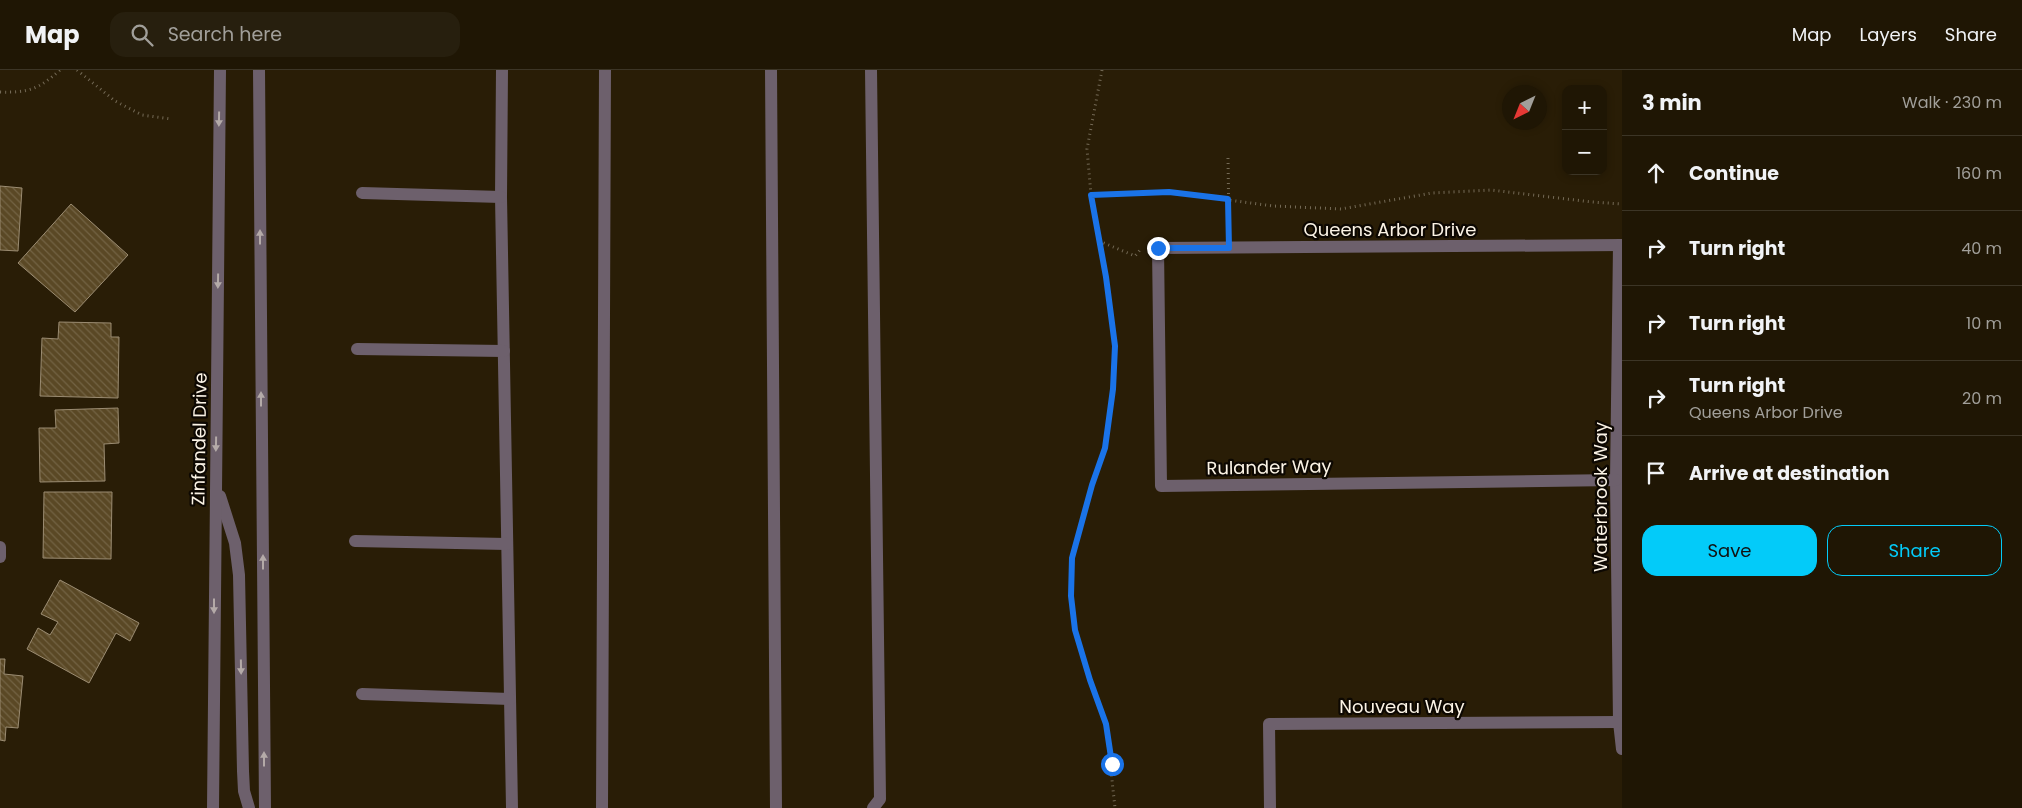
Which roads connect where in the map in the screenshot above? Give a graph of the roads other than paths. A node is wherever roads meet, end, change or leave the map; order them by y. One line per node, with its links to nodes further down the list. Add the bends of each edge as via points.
1 (220, 70): 14 (street, Zinfandel Drive, one-way to 14)
2 (259, 70): 25 (street, one-way to 2)
3 (502, 70): 8 (street)
4 (604, 70): 27 (street)
5 (771, 70): 28 (street)
6 (871, 70): 29 (street, via 880,799)
7 (362, 193): 8 (street)
8 (502, 197): 12 (street)
9 (1621, 245): 10 (street, Queens Arbor Drive); 13 (street, Waterbrook Way)
10 (1158, 248): 13 (street, Rulander Way, via 1161,486)
11 (357, 349): 12 (street)
12 (504, 351): 16 (street)
13 (1616, 480): 21 (street, Waterbrook Way)
14 (216, 482): 23 (street, Zinfandel Drive, one-way to 23); 24 (street, one-way to 24, via 235,543 239,575 243,771)
15 (355, 541): 16 (street)
16 (507, 544): 20 (street)
17 (0, 547): 18 (street)
18 (0, 557)
19 (362, 694): 20 (street)
20 (510, 699): 26 (street)
21 (1619, 722): 22 (street, Waterbrook Way); 30 (street, Nouveau Way, via 1269,724)
22 (1622, 750)
23 (213, 808)
24 (249, 808)
25 (265, 808)
26 (512, 808)
27 (602, 808)
28 (776, 808)
29 (873, 808)
30 (1270, 808)

